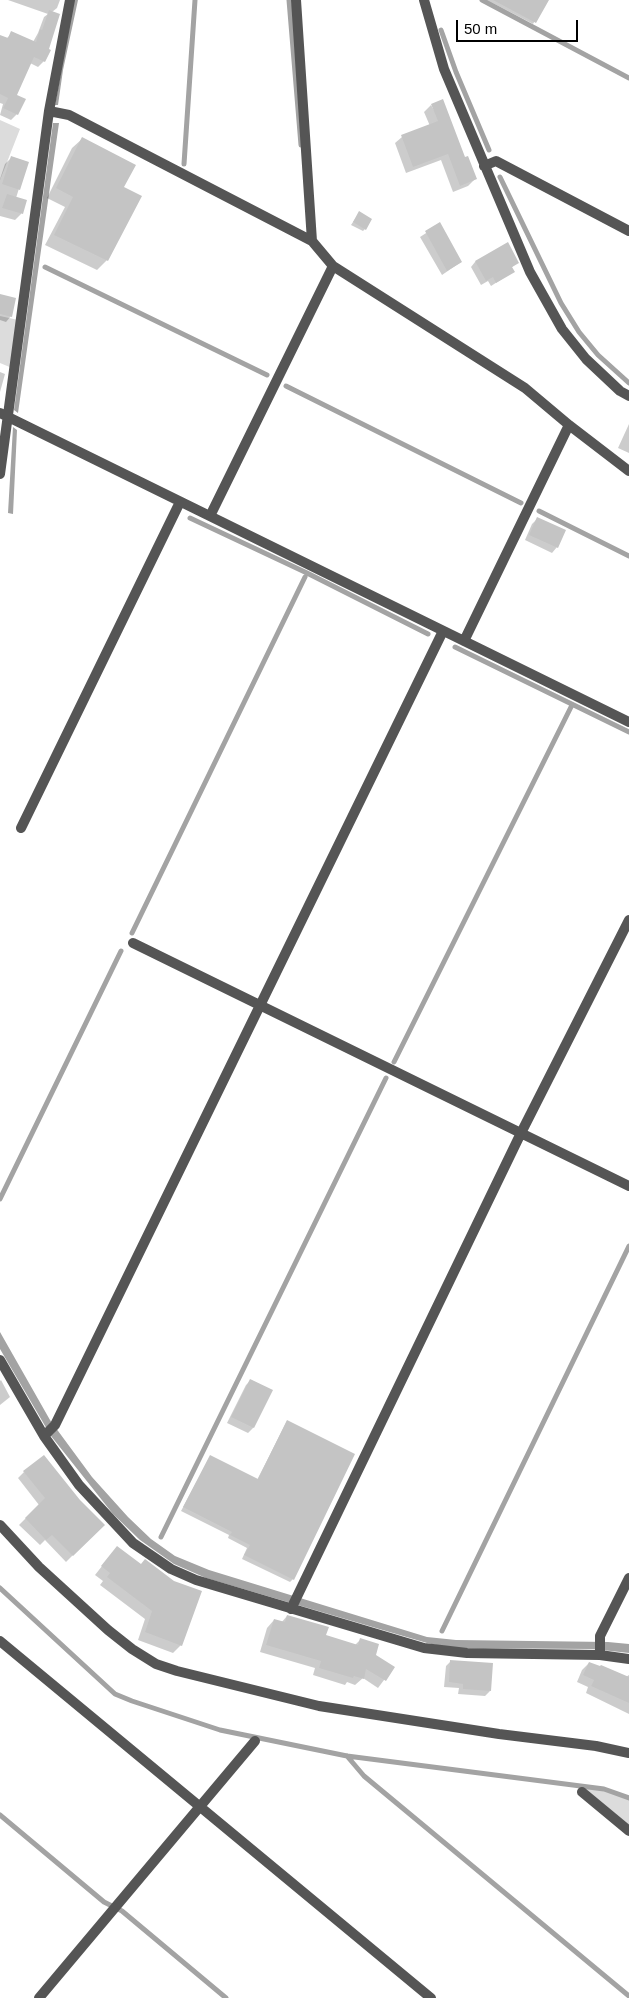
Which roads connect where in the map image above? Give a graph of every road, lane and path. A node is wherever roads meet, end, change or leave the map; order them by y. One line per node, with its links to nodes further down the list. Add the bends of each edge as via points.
1 (70, 0): 4 (street)
2 (296, 0): 7 (street)
3 (424, 0): 5 (street, via 444,69)
4 (49, 112): 7 (street, via 69,116); 10 (street)
5 (484, 166): 6 (street, via 496,161); 9 (street, via 530,272 562,329 586,359)
6 (629, 231)
7 (312, 240): 8 (street)
8 (334, 266): 11 (street, via 525,388); 15 (street)
9 (629, 396)
10 (4, 415): 13 (street); 14 (street)
11 (569, 425): 12 (street); 17 (street)
12 (629, 471)
13 (0, 474)
14 (180, 502): 15 (street); 19 (street)
15 (210, 516): 16 (street)
16 (443, 631): 17 (street); 22 (street)
17 (464, 641): 18 (street)
18 (629, 722)
19 (21, 828)
20 (629, 920): 23 (street)
21 (134, 943): 22 (street)
22 (260, 1005): 23 (street); 26 (street, via 55,1425)
23 (521, 1133): 24 (street); 29 (street)
24 (629, 1186)
25 (0, 1360): 26 (street)
26 (45, 1434): 29 (street, via 79,1485 133,1543 171,1569 196,1580)
27 (0, 1525): 34 (street, via 39,1567 108,1630 156,1664 319,1706)
28 (629, 1578): 31 (street, via 600,1636)
29 (292, 1607): 31 (street, via 424,1648 467,1653)
30 (0, 1641): 36 (street)
31 (600, 1653): 32 (street)
32 (629, 1658)
33 (255, 1741): 36 (street)
34 (629, 1753)
35 (582, 1792): 37 (street)
36 (200, 1806): 38 (street); 39 (street)
37 (629, 1831)
38 (39, 1998)
39 (431, 1998)

